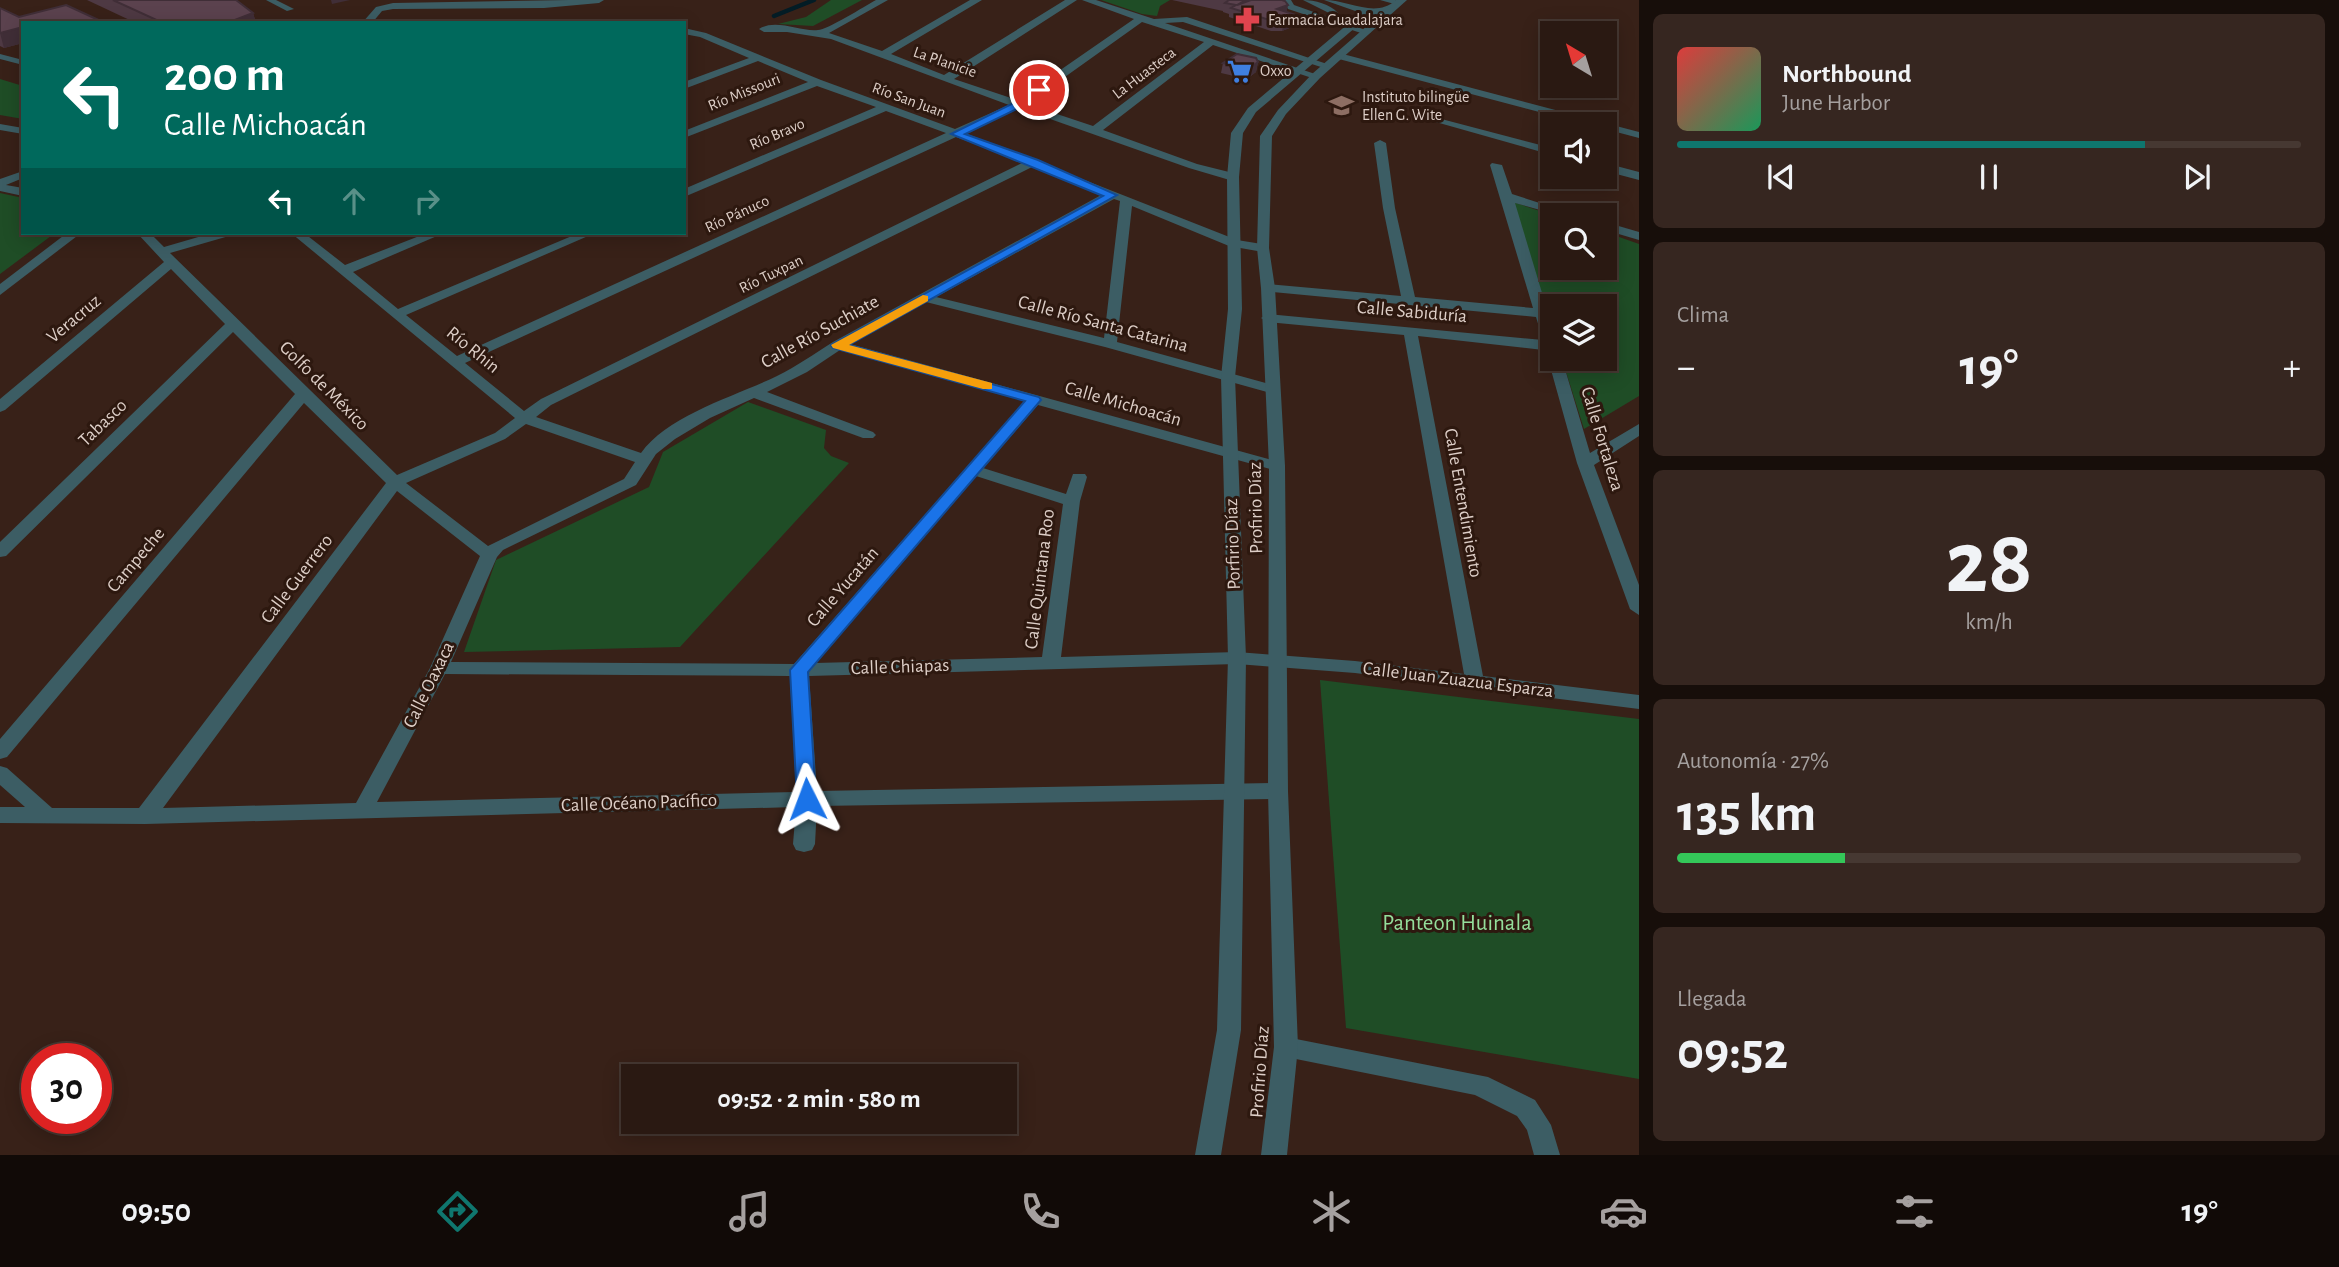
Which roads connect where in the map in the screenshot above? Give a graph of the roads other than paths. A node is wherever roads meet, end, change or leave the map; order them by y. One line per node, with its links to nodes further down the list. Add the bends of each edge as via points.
1 (270, 0): 12 (lane)
2 (599, 0): 17 (street, via 453,11 393,6 379,9)
3 (883, 0): 22 (street)
4 (977, 0): 25 (street)
5 (1072, 0): 29 (street)
6 (1087, 0): 16 (street)
7 (1287, 0): 15 (lane, via 1290,7)
8 (1307, 0): 11 (lane)
9 (1329, 0): 11 (lane); 14 (street)
10 (1400, 2): 13 (street, Porfirio Díaz)
11 (1318, 4): 15 (lane, via 1334,13)
12 (290, 9)
13 (1385, 9): 14 (street); 21 (street, Porfirio Díaz)
14 (1368, 12): 18 (street, Porfirio Díaz)
15 (1326, 18): 18 (lane)
16 (1146, 20): 23 (street); 28 (street, via 1184,19); 32 (street, Río Pánuco)
17 (368, 21)
18 (1351, 27): 21 (lane); 28 (street, Porfirio Díaz)
19 (764, 29): 22 (street, La Planicie)
20 (687, 30): 26 (street, Río San Juan)
21 (1367, 32): 28 (street, Porfirio Díaz)
22 (823, 33): 25 (street, La Planicie)
23 (1211, 42): 28 (street); 38 (street, La Huasteca)
24 (0, 56): 27 (lane)
25 (881, 56): 29 (street, La Planicie)
26 (758, 58): 30 (street, Río San Juan); 31 (street)
27 (21, 62)
28 (1319, 65): 34 (street); 50 (street, Porfirio Díaz, via 1252,110 1241,124); 67 (street, Profirio Díaz, via 1266,136)
29 (946, 79): 32 (street, La Planicie)
30 (817, 82): 33 (street, Río San Juan); 40 (street, Río Missouri)
31 (686, 85)
32 (1019, 104): 38 (street, La Planicie); 41 (street, Río Pánuco)
33 (884, 108): 41 (street, Río San Juan); 53 (street, Río Bravo)
34 (1540, 112)
35 (1415, 113): 44 (street)
36 (0, 127): 39 (street)
37 (1617, 129): 42 (street)
38 (1096, 130): 50 (street, La Planicie)
39 (21, 131)
40 (686, 134)
41 (956, 134): 45 (street, Río San Juan); 82 (street, Río Pánuco)
42 (1639, 135)
43 (1380, 143): 73 (street)
44 (1540, 149)
45 (1034, 162): 54 (street, Río San Juan); 90 (street, Río Tuxpan, via 547,402)
46 (1496, 165): 55 (street)
47 (1617, 170): 49 (street)
48 (21, 175): 51 (street)
49 (1639, 176)
50 (1233, 177): 66 (street, Porfirio Díaz)
51 (0, 185): 52 (street)
52 (21, 191)
53 (686, 192)
54 (1111, 195): 56 (street, Río San Juan); 72 (street, Calle Río Suchiate)
55 (1508, 197): 57 (street); 74 (street)
56 (1126, 201): 66 (street, Río San Juan); 79 (street)
57 (1540, 206)
58 (1617, 230): 65 (street)
59 (72, 235): 71 (street)
60 (145, 235): 68 (street, Golfo de México)
61 (220, 235): 68 (street)
62 (300, 235): 69 (street, Río Rhin)
63 (433, 235): 69 (street)
64 (584, 235): 75 (street)
65 (1639, 236)
66 (1234, 243): 67 (street, Río San Juan); 84 (street, Porfirio Díaz, via 1235,309)
67 (1263, 248): 70 (street, Profirio Díaz)
68 (168, 256): 77 (street, Golfo de México); 89 (street, Veracruz)
69 (345, 270): 75 (street, Río Rhin)
70 (1268, 288): 73 (street, Calle Sabiduría); 76 (street, Profirio Díaz)
71 (0, 292)
72 (925, 298): 79 (street, Calle Río Santa Catarina); 80 (street, Calle Río Suchiate)
73 (1409, 300): 74 (street, Calle Sabiduría)
74 (1539, 313)
75 (397, 314): 82 (street, Río Rhin)
76 (1268, 318): 78 (street, Calle Sabiduría); 85 (street, Profirio Díaz)
77 (234, 323): 87 (street, Golfo de México); 101 (street, Tabasco)
78 (1410, 331): 81 (street, Calle Sabiduría); 111 (street, Calle Entendimiento)
79 (1110, 344): 84 (street, Calle Río Santa Catarina)
80 (838, 345): 86 (street, Calle Río Suchiate, via 799,372); 88 (street, Calle Michoacán)
81 (1540, 345)
82 (457, 361): 90 (street, Río Rhin)
83 (1558, 371): 95 (street, Calle Fortaleza)
84 (1228, 377): 85 (street, Calle Río Santa Catarina); 93 (street, Porfirio Díaz)
85 (1272, 389): 96 (street, Profirio Díaz)
86 (753, 392): 92 (street); 94 (street, Calle Río Suchiate, via 663,440)
87 (303, 394): 99 (street, Golfo de México); 113 (street, Campeche)
88 (1034, 400): 93 (street, Calle Michoacán); 97 (street, Calle Yucatán)
89 (0, 407)
90 (524, 418): 94 (street, Río Rhin); 99 (street, Calle Guerrero, via 500,436)
91 (1639, 429): 95 (street)
92 (868, 435)
93 (1230, 454): 96 (street, Calle Michoacán); 106 (street, Porfirio Díaz)
94 (645, 460): 102 (street, Calle Río Suchiate, via 630,482 509,538)
95 (1585, 463): 103 (street, Calle Fortaleza)
96 (1276, 466): 107 (street, Profirio Díaz)
97 (973, 470): 100 (street, Calle Quintana Roo); 110 (street, Calle Yucatán)
98 (1079, 477): 100 (street, Calle Quintana Roo)
99 (395, 482): 102 (street, Golfo de México); 121 (street, Calle Guerrero)
100 (1072, 501): 108 (street, Calle Quintana Roo)
101 (0, 552)
102 (489, 555): 109 (street, Calle Oaxaca)
103 (1621, 561): 104 (street); 105 (street, Calle Fortaleza)
104 (1639, 565)
105 (1639, 609)
106 (1237, 658): 107 (street, Calle Chiapas); 108 (street, Calle Chiapas); 116 (street, Porfirio Díaz)
107 (1278, 660): 111 (street, Calle Juan Zuazua Esparza); 115 (street, Profirio Díaz)
108 (1051, 662): 110 (street, Calle Chiapas)
109 (439, 668): 110 (street, Calle Chiapas); 118 (street, Calle Oaxaca)
110 (799, 670): 117 (street)
111 (1475, 683): 112 (street, Calle Juan Zuazua Esparza)
112 (1639, 702)
113 (0, 752)
114 (0, 773): 119 (street)
115 (1278, 791): 116 (street, Calle Océano Pacífico); 123 (street, Profirio Díaz)
116 (1235, 792): 117 (street, Calle Océano Pacífico); 124 (street, Porfirio Díaz, via 1229,1030)
117 (807, 799): 118 (street, Calle Océano Pacífico); 122 (street)
118 (362, 811): 121 (street, Calle Océano Pacífico)
119 (45, 813): 120 (street, Calle Océano Pacífico); 121 (street, Calle Océano Pacífico)
120 (0, 814)
121 (145, 816)
122 (804, 844)
123 (1286, 1047): 125 (street, Profirio Díaz); 126 (street, via 1479,1085 1526,1108 1538,1125)
124 (1208, 1155)
125 (1274, 1155)
126 (1547, 1155)

